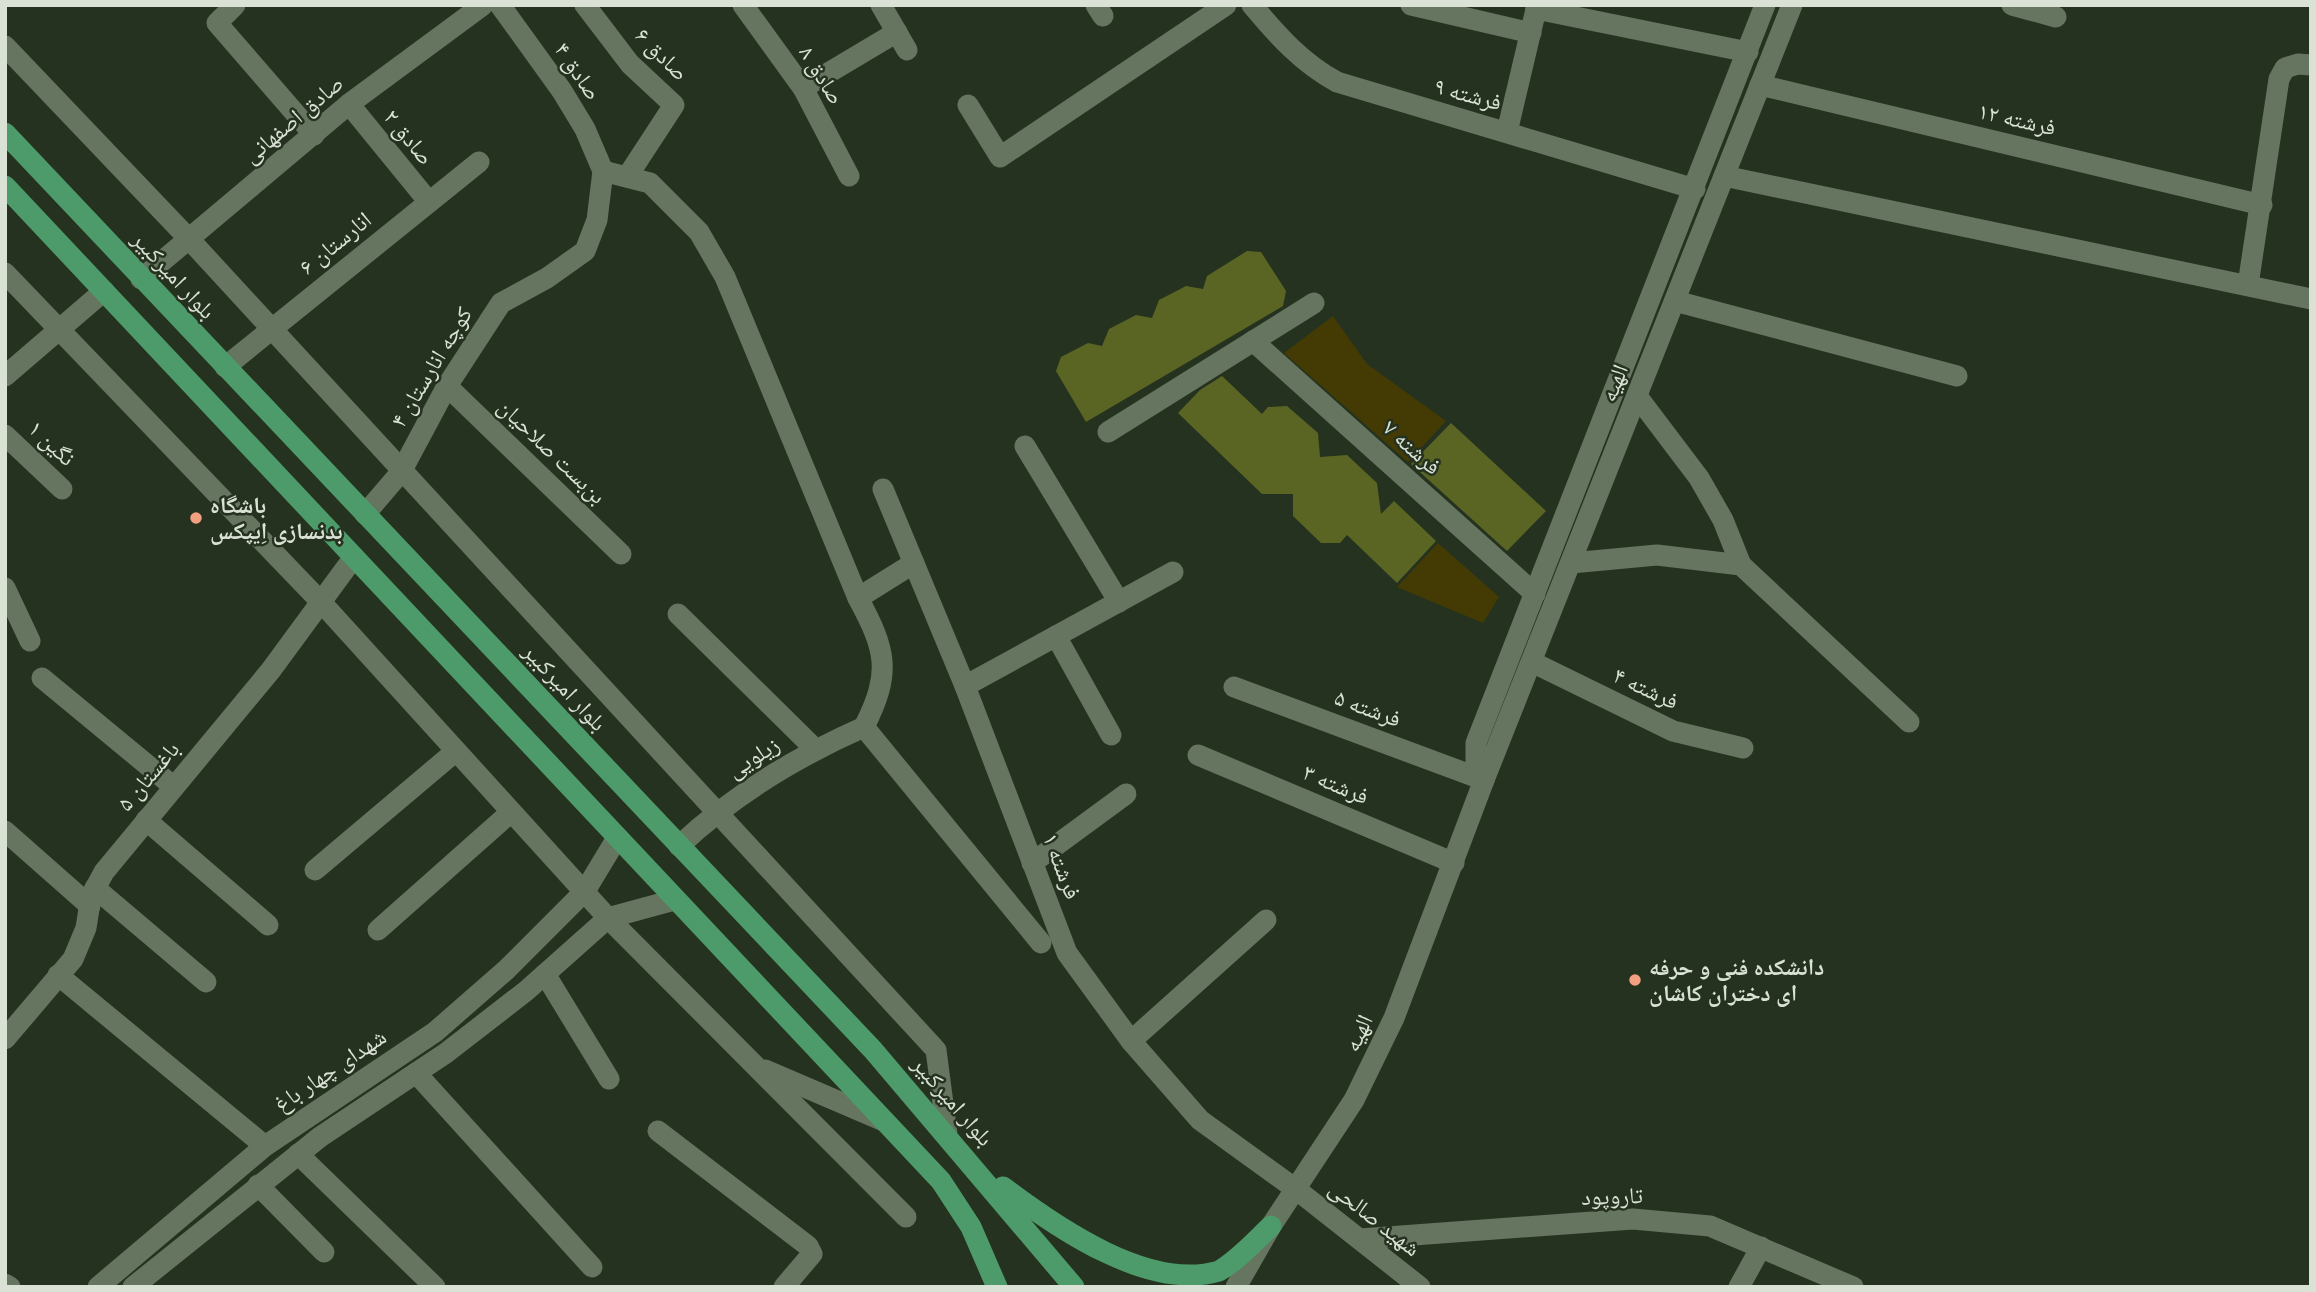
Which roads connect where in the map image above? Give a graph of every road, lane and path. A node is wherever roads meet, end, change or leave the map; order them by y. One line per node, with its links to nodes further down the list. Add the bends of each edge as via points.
1 (235, 5): 25 (street, via 218,23)
2 (483, 5): 21 (street, صادق اصفهانی)
3 (499, 5): 27 (street, صادق ۴, via 562,91)
4 (584, 5): 30 (street, صادق ۶, via 630,64 674,105)
5 (744, 5): 20 (street, صادق ۸)
6 (881, 5): 20 (street, via 902,41)
7 (1226, 5): 22 (street, via 1000,157)
8 (1252, 5): 23 (street, فرشته ۹, via 1293,52 1337,82)
9 (1411, 5): 15 (street)
10 (1765, 5): 17 (street, الهیه)
11 (1791, 5): 19 (street, الهیه)
12 (2012, 5): 14 (street)
13 (1537, 7): 15 (street); 17 (street)
14 (2056, 17)
15 (1531, 33): 23 (street)
16 (5, 47): 35 (street)
17 (1748, 52): 32 (street, الهیه)
18 (2311, 65): 34 (street, via 2285,68 2279,79)
19 (1760, 85): 29 (street, الهیه); 34 (street, فرشته ۱۲)
20 (803, 88): 28 (street, صادق ۸)
21 (349, 104): 25 (street, صادق اصفهانی); 33 (street, صادق ۲)
22 (968, 105)
23 (1507, 132): 32 (street, فرشته ۹)
24 (5, 133): 37 (main road, بلوار امیرکبیر)
25 (314, 135): 35 (street, صادق اصفهانی)
26 (479, 162): 33 (street, انارستان ۶)
27 (603, 171): 30 (street); 51 (street, کوچه انارستان ۴, via 597,220 585,251 501,303)
28 (849, 176)
29 (1724, 176): 38 (street); 41 (street, الهیه)
30 (626, 177): 68 (street, via 650,183 699,232 725,277)
31 (5, 186): 39 (main road)
32 (1695, 189): 43 (street, الهیه)
33 (429, 202): 44 (street, انارستان ۶)
34 (2262, 205): 38 (street)
35 (190, 240): 37 (street, صادق اصفهانی); 44 (street)
36 (5, 273): 46 (street)
37 (141, 279): 48 (main road, بلوار امیرکبیر)
38 (2248, 285): 40 (street)
39 (104, 291): 46 (street); 61 (main road)
40 (2311, 299)
41 (1675, 301): 45 (street, الهیه); 50 (street)
42 (1314, 303): 47 (street)
43 (1643, 320): 45 (street); 67 (street, الهیه)
44 (271, 328): 48 (street, انارستان ۶); 56 (street)
45 (1664, 329): 52 (street, الهیه)
46 (60, 331): 49 (street); 69 (street)
47 (1253, 341): 53 (street); 67 (street, فرشته ۷)
48 (225, 367): 59 (main road, بلوار امیرکبیر)
49 (5, 376)
50 (1957, 376)
51 (447, 387): 56 (street, کوچه انارستان ۴); 60 (street, بن‌بست صلاحیان)
52 (1637, 396): 63 (street, الهیه); 64 (street, via 1699,478)
53 (1108, 432)
54 (5, 435): 57 (street, نگین ۱)
55 (1025, 446): 70 (street)
56 (401, 472): 59 (street, کوچه انارستان ۴); 88 (street)
57 (62, 489)
58 (883, 489): 62 (street, فرشته ۱)
59 (365, 514): 93 (main road, بلوار امیرکبیر)
60 (621, 554)
61 (354, 557): 69 (street, باغستان ۵); 92 (main road)
62 (914, 563): 68 (street); 76 (street, فرشته ۱)
63 (1572, 563): 64 (street, via 1657,555); 74 (street, الهیه)
64 (1741, 565): 78 (street)
65 (1173, 572): 70 (street)
66 (5, 588): 73 (street)
67 (1535, 594): 85 (street, الهیه, via 1476,743 1476,762)
68 (858, 598): 79 (street, via 881,643 876,704)
69 (321, 602): 83 (street); 86 (street, باغستان ۵)
70 (1119, 602): 72 (street)
71 (678, 614): 82 (street)
72 (1056, 636): 76 (street); 80 (street)
73 (30, 641)
74 (1532, 662): 81 (street, فرشته ۴, via 1673,731); 85 (street, الهیه)
75 (42, 678): 86 (street)
76 (965, 686): 94 (street, فرشته ۱)
77 (1234, 687): 85 (street, فرشته ۵)
78 (1909, 722)
79 (864, 727): 82 (street, زیلویی); 104 (street)
80 (1111, 735)
81 (1743, 748)
82 (815, 749): 88 (street, زیلویی)
83 (456, 751): 89 (street); 96 (street)
84 (1198, 755): 95 (street, فرشته ۳)
85 (1484, 780): 95 (street, الهیه)
86 (174, 787): 90 (street, باغستان ۵)
87 (1126, 794): 94 (street)
88 (716, 810): 93 (street, زیلویی); 115 (street, via 936,1050)
89 (511, 812): 97 (street); 103 (street)
90 (146, 820): 98 (street, باغستان ۵, via 104,872); 102 (street)
91 (5, 831): 98 (street)
92 (617, 838): 97 (street, شهدای چهار باغ); 99 (main road)
93 (679, 846): 115 (main road, بلوار امیرکبیر)
94 (1032, 863): 109 (street, فرشته ۱, via 1066,953)
95 (1454, 863): 120 (street, الهیه, via 1394,1018 1354,1100)
96 (315, 870)
97 (585, 891): 100 (street); 116 (street, شهدای چهار باغ, via 435,1032)
98 (93, 897): 106 (street, باغستان ۵, via 73,959); 107 (street)
99 (674, 900): 100 (street); 113 (main road)
100 (608, 918): 105 (street); 110 (street)
101 (1266, 920): 109 (street)
102 (268, 925)
103 (378, 930)
104 (1041, 943)
105 (545, 974): 111 (street); 112 (street)
106 (58, 975): 108 (street, باغستان ۵); 116 (street)
107 (206, 982)
108 (5, 1039)
109 (1131, 1041): 120 (street, فرشته ۱, via 1200,1120)
110 (757, 1067): 113 (street); 121 (street)
111 (416, 1073): 117 (street); 126 (street)
112 (609, 1079)
113 (884, 1121): 133 (main road, via 941,1181 971,1227)
114 (658, 1131): 132 (street, via 807,1246 808,1260)
115 (947, 1134): 118 (main road, بلوار امیرکبیر)
116 (265, 1146): 129 (street, شهدای چهار باغ)
117 (298, 1154): 119 (street); 131 (street)
118 (975, 1166): 122 (main road, via 1114,1266 1148,1281 1178,1283 1219,1272); 134 (main road, بلوار امیرکبیر)
119 (258, 1185): 125 (street); 130 (street)
120 (1297, 1190): 122 (street, الهیه); 123 (street, شهید صالحی)
121 (905, 1217)
122 (1271, 1226): 135 (street, الهیه)
123 (1360, 1239): 124 (street, تاروپود, via 1633,1219 1710,1226); 136 (street, شهید صالحی)
124 (1761, 1247): 137 (street); 138 (street, تاروپود)
125 (324, 1252)
126 (592, 1267)
127 (5, 1284): 128 (street)
128 (10, 1287)
129 (98, 1287)
130 (134, 1287)
131 (436, 1287)
132 (784, 1287)
133 (997, 1287)
134 (1074, 1287)
135 (1236, 1287)
136 (1420, 1287)
137 (1740, 1287)
138 (1853, 1287)

